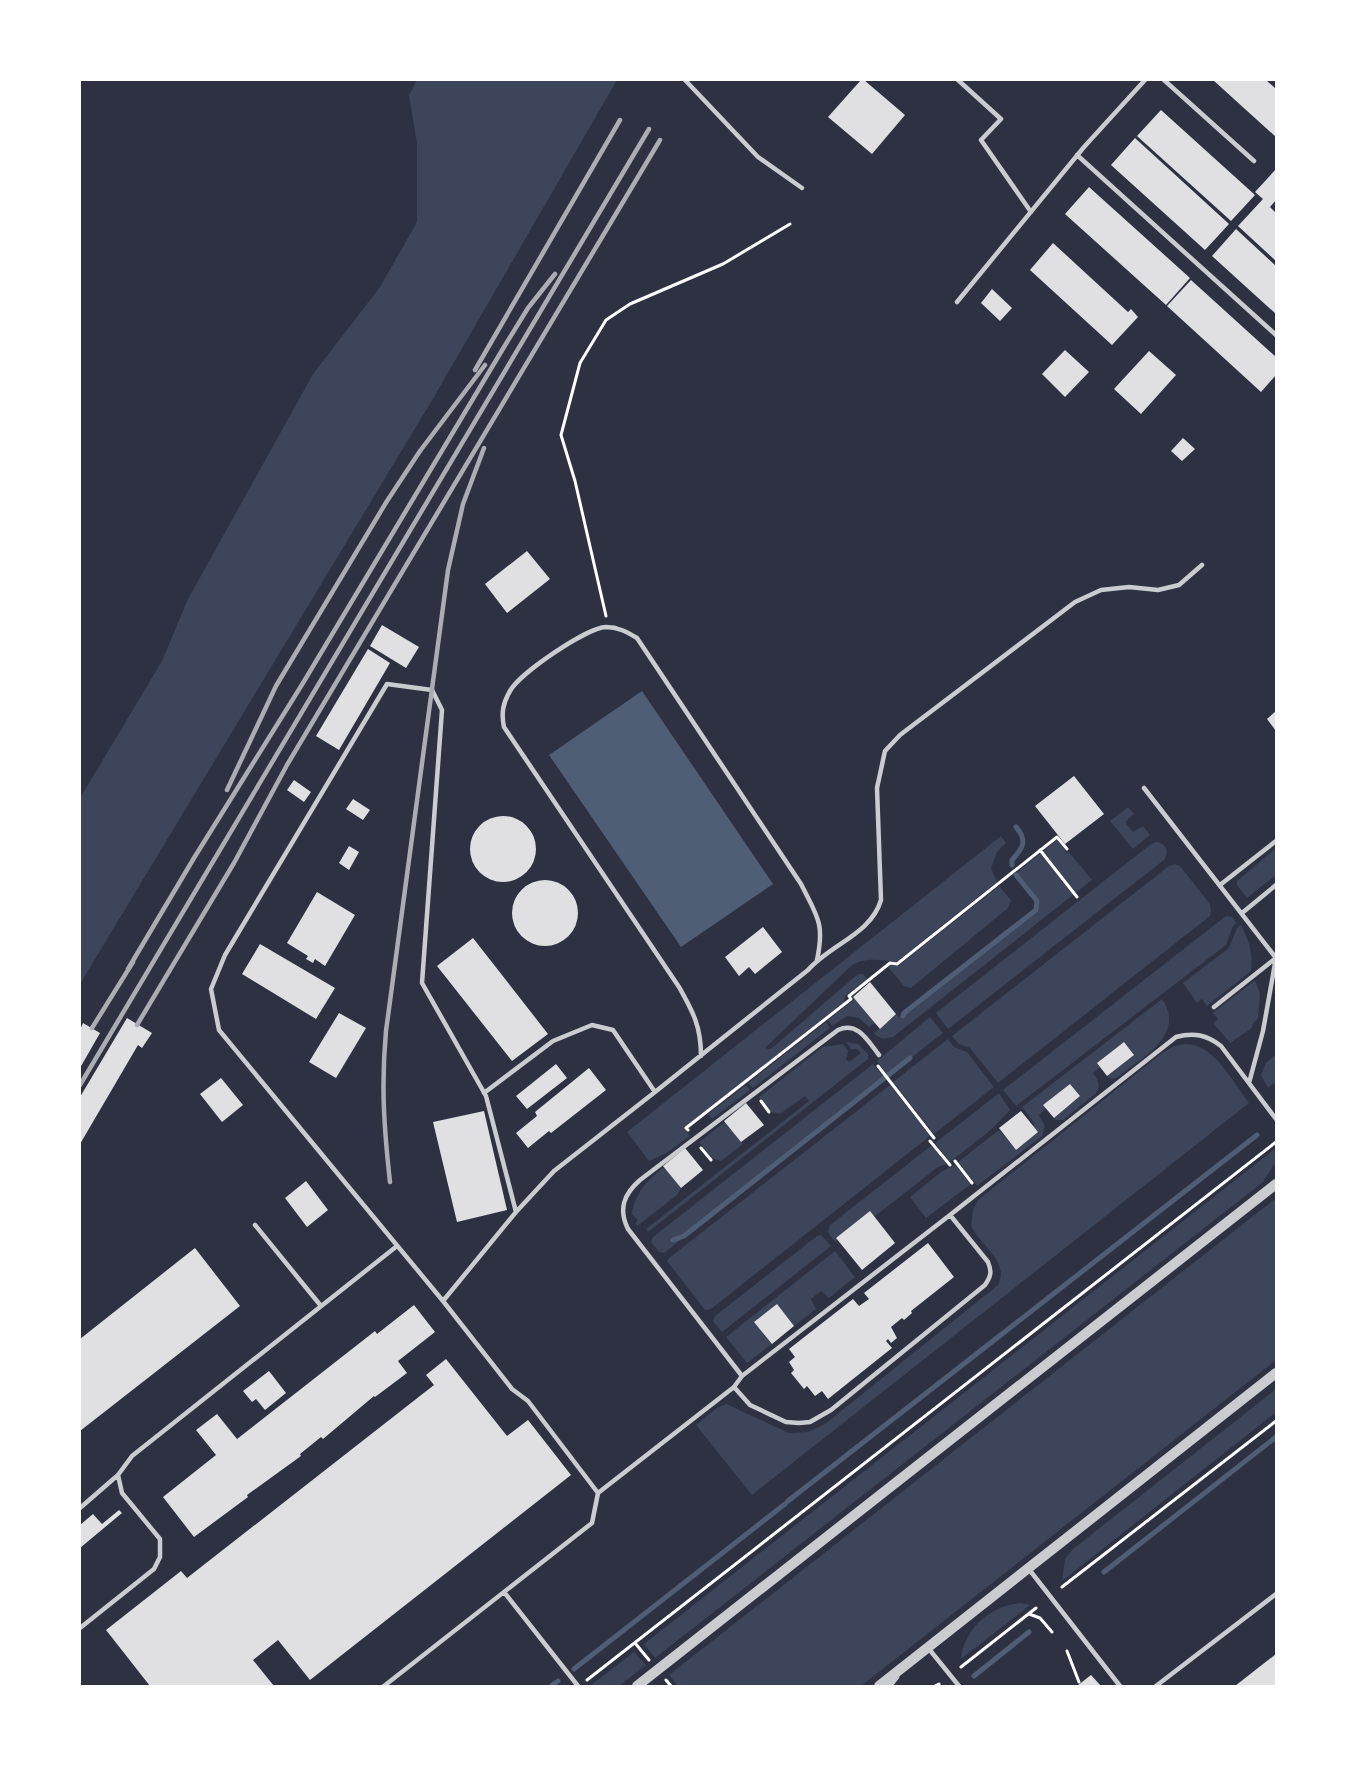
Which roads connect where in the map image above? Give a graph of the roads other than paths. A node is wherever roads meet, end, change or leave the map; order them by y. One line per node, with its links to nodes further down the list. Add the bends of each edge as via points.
1 (686, 80): 7 (lane, via 758,157)
2 (958, 80): 8 (lane, via 1001,119 981,140)
3 (1145, 80): 5 (lane)
4 (1164, 80): 6 (lane)
5 (1077, 155): 8 (lane); 10 (lane)
6 (1254, 160)
7 (802, 188)
8 (1030, 212): 9 (lane)
9 (957, 302)
10 (1276, 335)
11 (1202, 565): 18 (lane, via 1179,585 1158,590 1101,590 1074,602 900,735 885,751 877,788 881,900 877,913 866,926)
12 (1144, 788): 14 (lane)
13 (1276, 841): 14 (lane)
14 (1220, 885): 16 (lane)
15 (1276, 885): 16 (lane)
16 (1242, 913): 17 (lane)
17 (1276, 958): 19 (lane); 22 (lane)
18 (817, 960): 21 (lane); 21 (lane, via 822,939 819,919 801,884 637,638 624,630 597,628 521,678 508,694 502,715 504,727 679,987 698,1023)
19 (1214, 1007)
20 (879, 1055): 34 (lane, via 857,1029 838,1030 694,1138 625,1197 623,1219 633,1236)
21 (700, 1056): 23 (lane)
22 (1250, 1083): 25 (lane); 28 (lane, via 1214,1041 1197,1034 1176,1037)
23 (655, 1092): 24 (lane, via 612,1030 592,1025 553,1041); 27 (lane, via 554,1171)
24 (484, 1093): 27 (lane); 30 (lane, via 422,983 442,710 432,690 387,684 225,955 211,989 219,1030)
25 (1276, 1119)
26 (1276, 1184): 47 (street)
27 (516, 1212): 31 (lane)
28 (950, 1215): 34 (lane); 35 (lane, via 988,1262 990,1278 831,1410 810,1422 786,1422 750,1405)
29 (255, 1225): 32 (lane)
30 (397, 1246): 31 (lane); 32 (lane)
31 (442, 1301): 37 (lane, via 512,1389 528,1401)
32 (321, 1306): 36 (lane, via 132,1456)
33 (1276, 1373): 39 (street)
34 (742, 1376): 35 (lane)
35 (734, 1387): 37 (lane)
36 (118, 1475): 38 (lane); 42 (lane, via 122,1493 160,1539 160,1557 154,1569)
37 (598, 1493): 40 (lane, via 592,1523)
38 (80, 1508)
39 (1028, 1568): 43 (street); 51 (lane)
40 (504, 1592): 45 (lane); 46 (lane)
41 (1276, 1594): 52 (lane)
42 (80, 1628)
43 (928, 1648): 44 (street); 50 (lane)
44 (908, 1664): 48 (street); 49 (lane)
45 (384, 1686)
46 (578, 1686)
47 (637, 1686)
48 (879, 1686)
49 (890, 1686)
50 (959, 1686)
51 (1120, 1686)
52 (1156, 1686)

